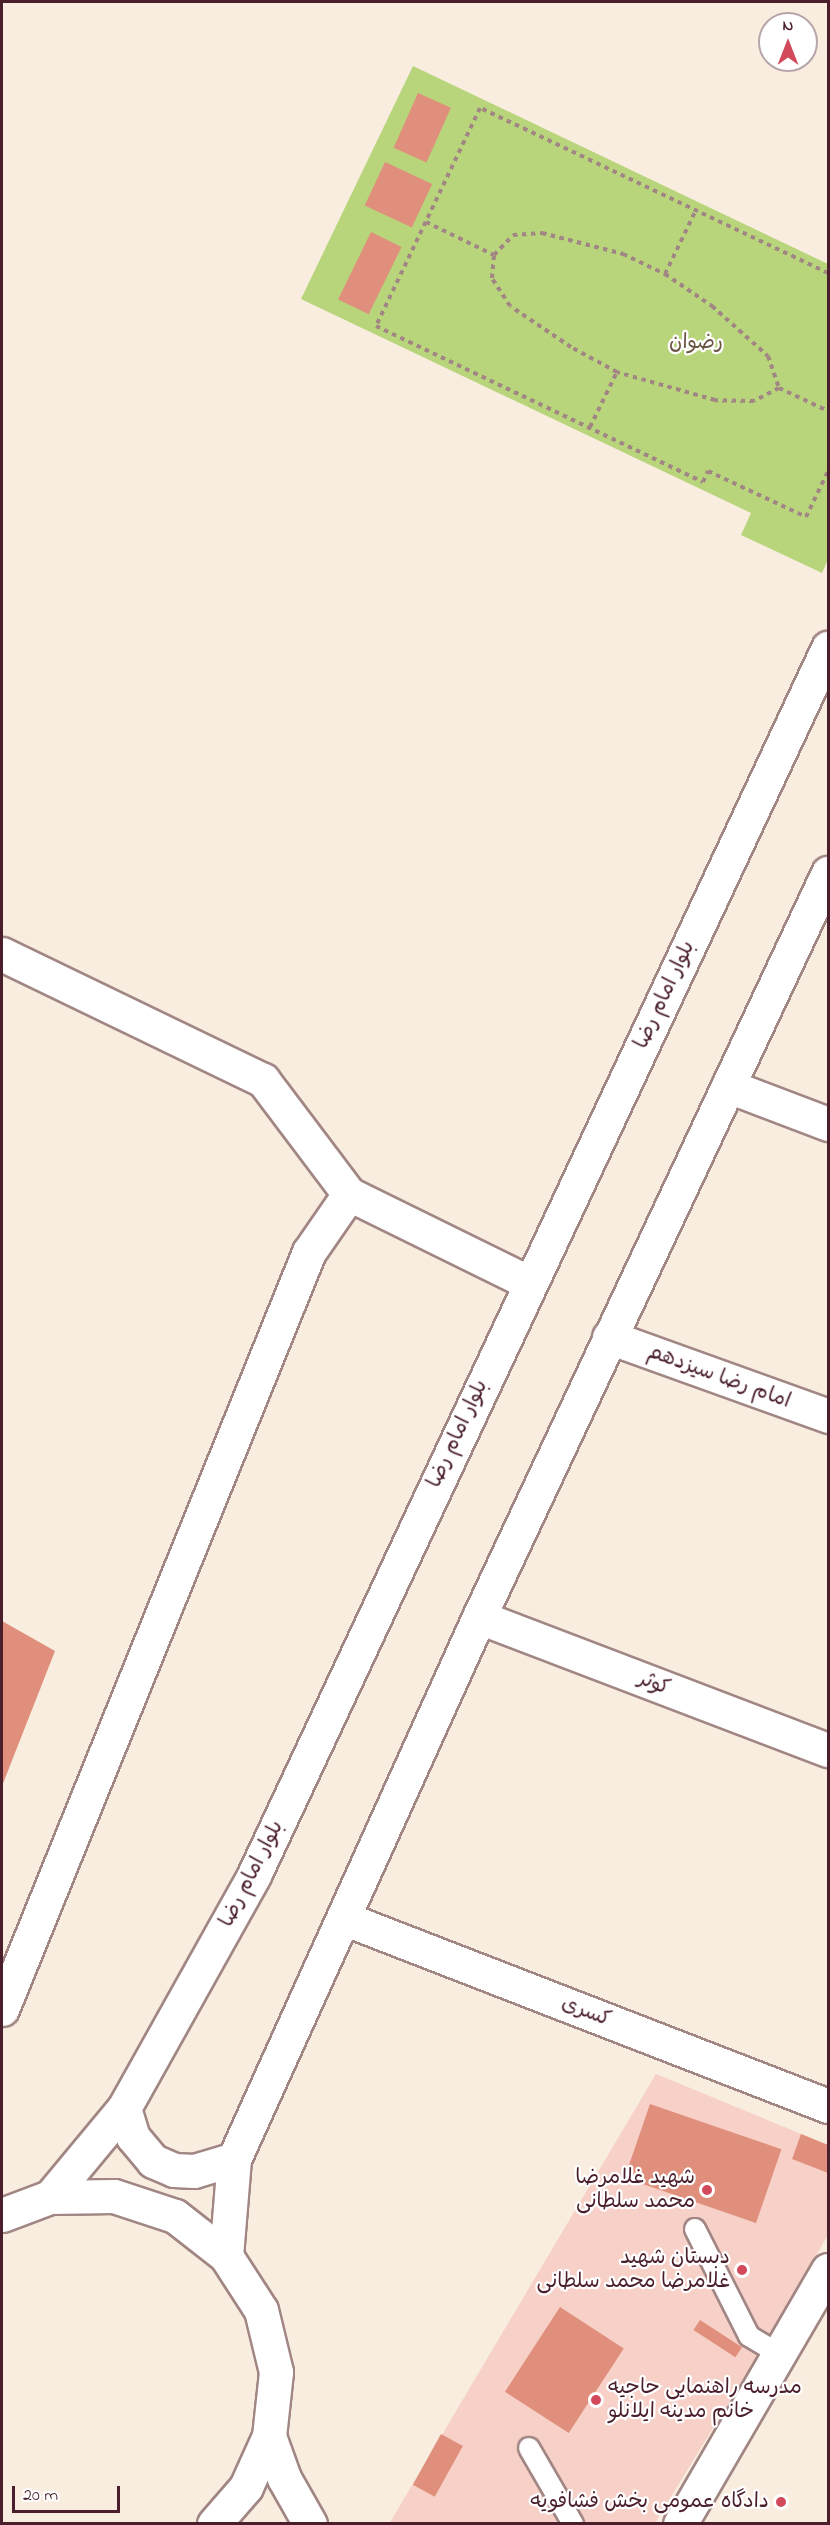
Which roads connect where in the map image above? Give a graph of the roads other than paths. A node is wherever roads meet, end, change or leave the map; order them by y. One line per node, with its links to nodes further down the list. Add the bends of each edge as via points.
1 (828, 648): 7 (main road, بلوار امام رضا)
2 (828, 873): 4 (main road)
3 (2, 954): 6 (main road, via 263,1080)
4 (728, 1086): 5 (main road); 8 (main road)
5 (828, 1124)
6 (348, 1194): 7 (main road); 13 (main road, via 309,1252)
7 (530, 1282): 15 (main road, بلوار امام رضا, via 254,1875)
8 (609, 1337): 9 (main road, امام رضا سیزدهم); 10 (main road)
9 (828, 1416)
10 (479, 1617): 11 (main road, کوثر); 12 (main road)
11 (828, 1750)
12 (343, 1918): 14 (main road, کسری); 16 (main road)
13 (2, 2009)
14 (828, 2106)
15 (124, 2108): 16 (main road, via 133,2136 153,2161 174,2170 194,2171); 17 (main road, بلوار امام رضا)
16 (234, 2159): 20 (main road)
17 (50, 2197): 18 (main road); 20 (main road, via 114,2196 175,2216)
18 (2, 2215)
19 (694, 2229): 22 (lane, via 749,2336)
20 (226, 2256): 23 (main road, via 261,2310 276,2372)
21 (828, 2270): 22 (main road)
22 (779, 2354): 28 (main road)
23 (269, 2436): 25 (main road, via 246,2487); 26 (main road, via 284,2478)
24 (529, 2448): 27 (lane)
25 (214, 2523)
26 (310, 2523)
27 (573, 2523)
28 (680, 2523)

